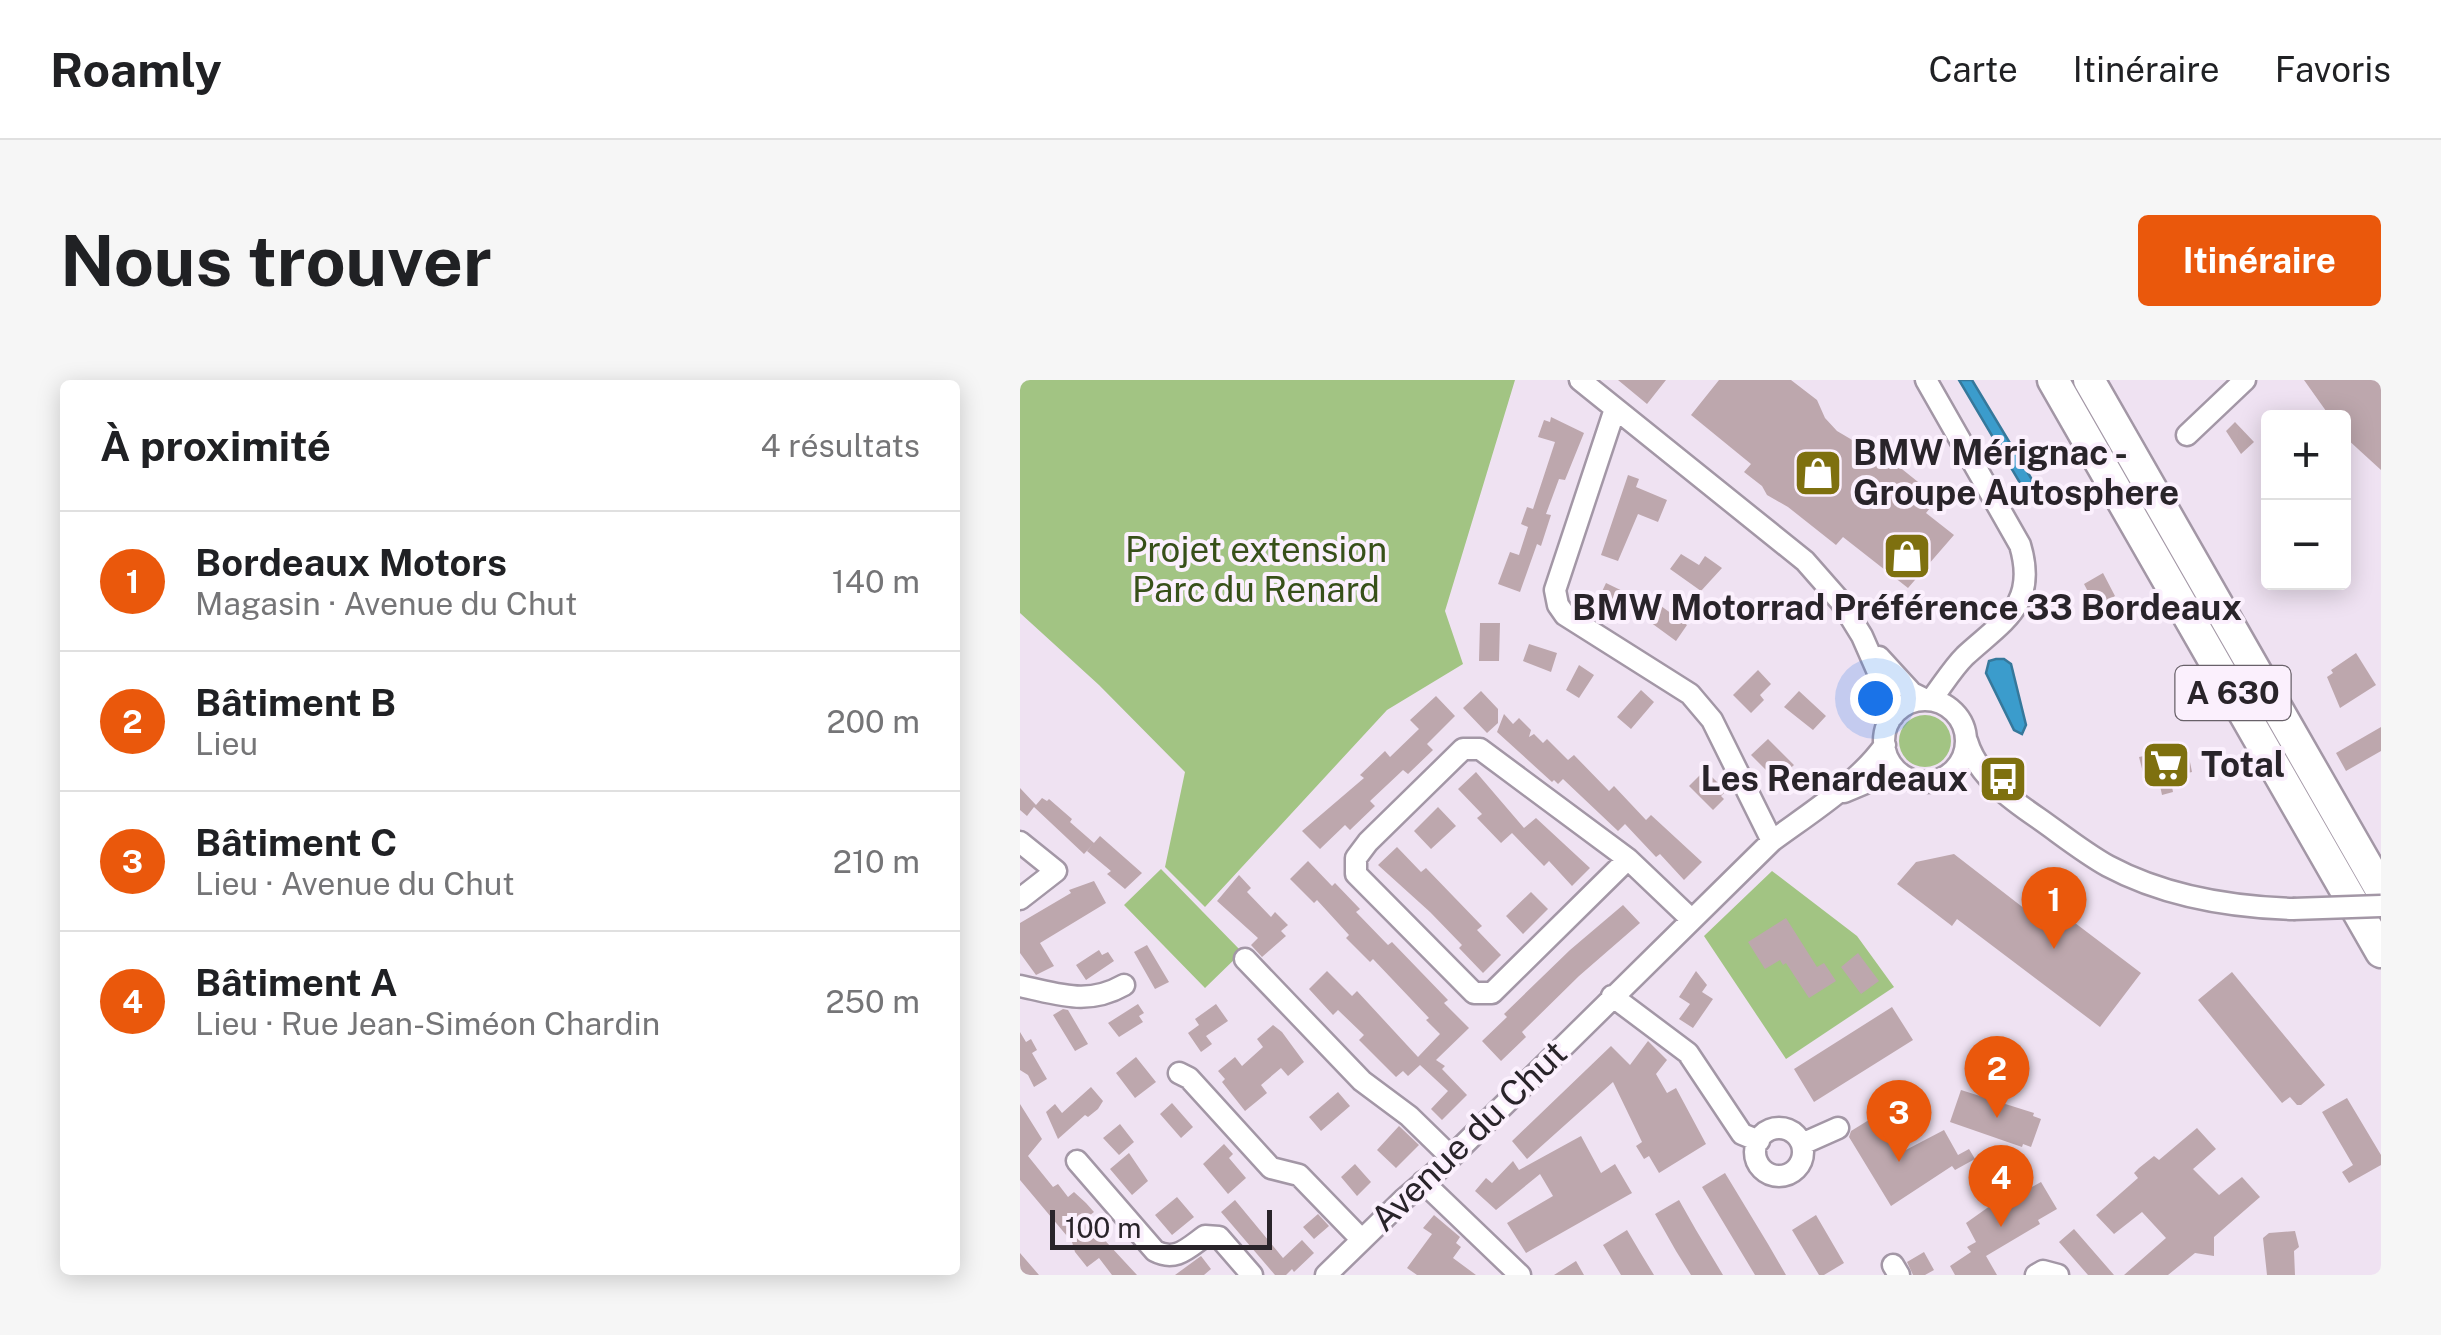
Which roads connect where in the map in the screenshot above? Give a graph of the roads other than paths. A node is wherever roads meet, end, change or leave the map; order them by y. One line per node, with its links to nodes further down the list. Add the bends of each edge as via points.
1 (1580, 380): 6 (street)
2 (1926, 380): 9 (street, via 2020,545 2026,574 2008,618)
3 (2053, 380): 26 (highway, A 630)
4 (2089, 380): 22 (highway, A 630)
5 (2245, 380): 7 (street)
6 (1615, 408): 8 (street, via 1805,561); 19 (street, via 1556,590 1558,605 1690,694 1712,720)
7 (2187, 435)
8 (1862, 636): 10 (street, via 1912,694); 12 (street)
9 (1948, 679): 10 (street); 11 (street)
10 (1928, 700): 11 (street); 12 (street)
11 (1954, 712): 13 (street)
12 (1893, 716): 14 (street)
13 (1967, 742): 16 (street, via 1959,765); 18 (street, via 1971,756)
14 (1884, 745): 15 (street); 17 (street, Avenue du Chut)
15 (1903, 776): 16 (street); 17 (street, Avenue du Chut)
16 (1940, 780): 18 (street, via 1960,778)
17 (1828, 799): 19 (street, Avenue du Chut)
18 (2018, 804): 24 (street, bridge, via 2132,877 2224,904)
19 (1772, 841): 25 (street, Avenue du Chut)
20 (1020, 842): 23 (street, via 1056,872)
21 (1628, 859): 21 (street, via 1480,749 1464,748 1368,842 1356,858 1356,874 1474,994 1492,993); 25 (street)
22 (2381, 890)
23 (1020, 900)
24 (2381, 906)
25 (1691, 919): 30 (street, Avenue du Chut)
26 (2381, 952)
27 (1245, 959): 35 (street, via 1362,1081)
28 (1124, 985): 29 (street, via 1088,999)
29 (1020, 986)
30 (1612, 996): 33 (street, via 1688,1053 1742,1134); 35 (street, Avenue du Chut)
31 (1179, 1074): 38 (street, via 1271,1168 1300,1176)
32 (1838, 1128): 34 (street)
33 (1759, 1141): 34 (street, via 1777,1128); 34 (street, via 1757,1164 1776,1177 1798,1167)
34 (1802, 1144)
35 (1451, 1157): 37 (street, Avenue du Chut)
36 (1077, 1161): 39 (street, via 1155,1251 1178,1256 1205,1236 1219,1237)
37 (1424, 1182): 38 (street, Avenue du Chut); 41 (street)
38 (1362, 1240): 40 (street, Avenue du Chut)
39 (1252, 1275)
40 (1326, 1275)
41 (1520, 1275)
42 (2036, 1275): 43 (street)
43 (2058, 1275)

